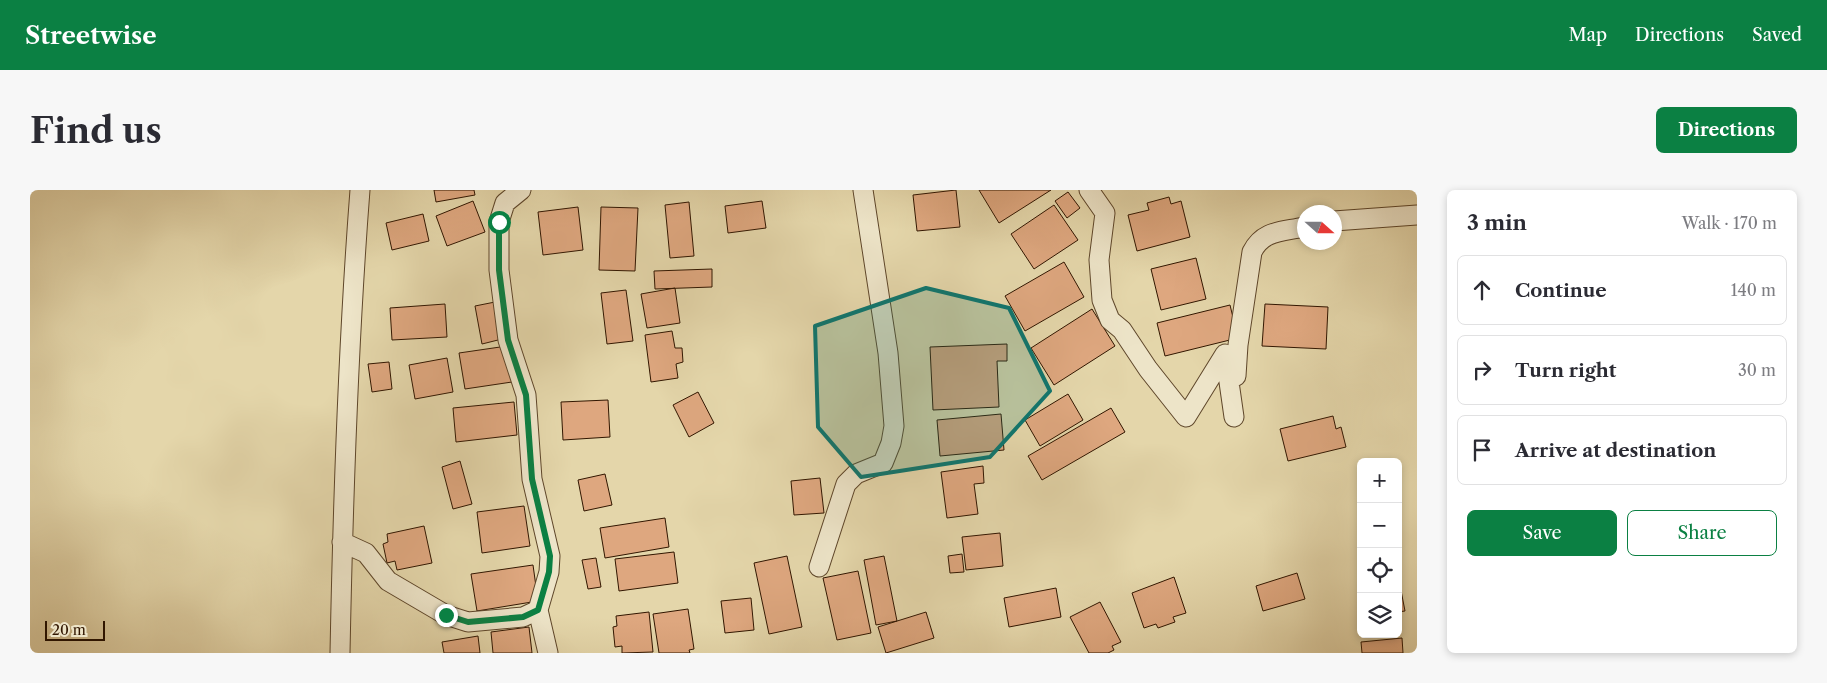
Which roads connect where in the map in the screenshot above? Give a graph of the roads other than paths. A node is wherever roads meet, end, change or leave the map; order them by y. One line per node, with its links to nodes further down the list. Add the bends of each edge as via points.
1 (360, 190): 8 (street)
2 (520, 190): 10 (street, via 505,203 499,222 499,270 508,340 526,395 532,479 550,556)
3 (863, 190): 9 (street, via 888,353 894,426 883,463 856,474 846,484)
4 (1089, 190): 7 (street, via 1105,213 1099,260 1102,300 1110,320 1122,330 1186,417 1224,354 1234,417 1238,345 1252,252 1257,241 1266,236)
5 (1417, 215): 6 (street)
6 (1342, 220)
7 (1297, 229)
8 (342, 542): 10 (street, via 366,553 388,581 446,615 468,622 523,617); 11 (street)
9 (819, 567)
10 (538, 610): 12 (street)
11 (340, 653)
12 (548, 653)

